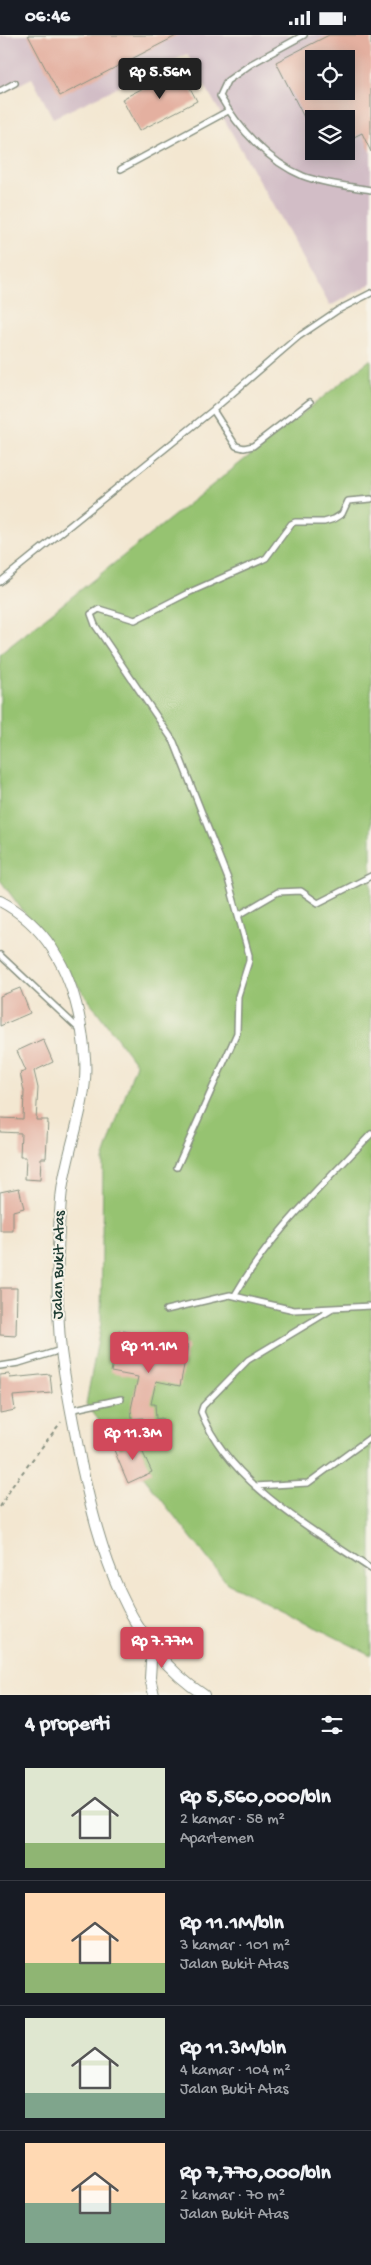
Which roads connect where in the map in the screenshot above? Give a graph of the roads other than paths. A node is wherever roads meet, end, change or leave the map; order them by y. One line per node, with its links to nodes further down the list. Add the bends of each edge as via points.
1 (304, 35): 4 (lane, via 227,81 220,96)
2 (15, 83): 3 (lane)
3 (0, 91)
4 (228, 111): 5 (lane); 6 (lane, via 279,162 303,176)
5 (121, 169)
6 (371, 190)
7 (371, 293): 9 (lane, via 298,337)
8 (310, 403): 9 (lane, via 253,446 244,448 236,446)
9 (213, 410): 11 (lane)
10 (371, 499): 14 (lane, via 348,501 338,517 324,522 291,524 266,558 190,591 140,618 130,620 99,609 91,614 94,625 174,742)
11 (0, 582)
12 (371, 876): 14 (lane, via 318,903 297,890 273,893)
13 (0, 901): 16 (street, Jalan Bukit Atas, via 26,917 45,936 69,982)
14 (239, 915): 18 (lane, via 249,961 238,996 237,1033)
15 (0, 955): 16 (lane)
16 (83, 1033): 23 (street, Jalan Bukit Atas, via 82,1098 61,1198)
17 (371, 1135): 19 (lane, via 266,1250)
18 (177, 1167)
19 (235, 1295): 21 (lane); 22 (lane, via 294,1310)
20 (371, 1307): 22 (lane)
21 (166, 1310)
22 (331, 1310): 28 (lane, via 248,1360 201,1409 204,1420 226,1453)
23 (61, 1350): 24 (lane); 26 (street, Jalan Bukit Atas)
24 (0, 1366)
25 (121, 1399): 26 (lane)
26 (70, 1410): 30 (street, Jalan Bukit Atas, via 99,1539 109,1569 129,1611)
27 (371, 1437): 28 (lane, via 308,1483)
28 (255, 1487): 29 (lane)
29 (371, 1569)
30 (152, 1645): 31 (street, via 150,1678); 32 (street, Jalan Bukit Atas)
31 (154, 1695)
32 (204, 1695)

